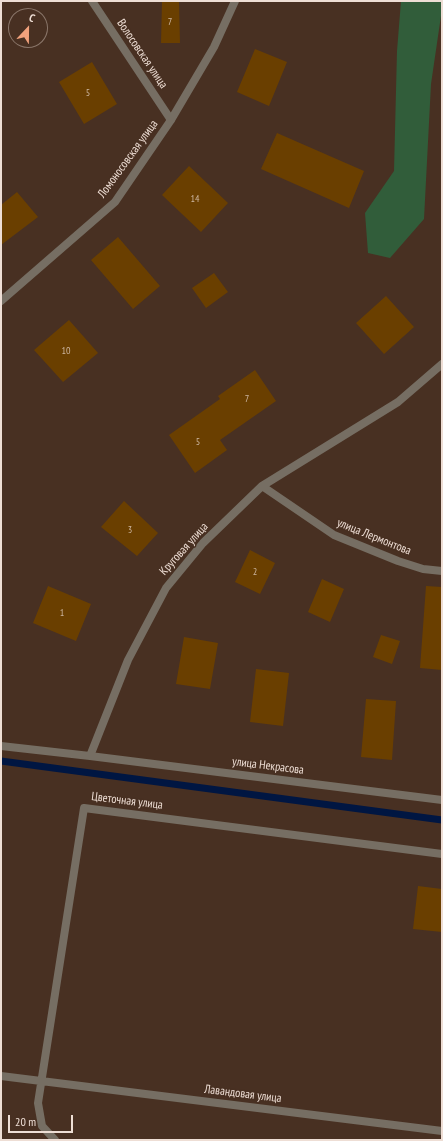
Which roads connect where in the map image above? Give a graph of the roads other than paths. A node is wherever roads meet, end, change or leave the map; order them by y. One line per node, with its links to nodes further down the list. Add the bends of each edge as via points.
1 (92, 1): 3 (street, Волосовская улица)
2 (235, 1): 3 (street, Ломоносовская улица, via 214,47)
3 (171, 120): 4 (street, Ломоносовская улица, via 115,202)
4 (1, 301)
5 (442, 364): 6 (street, Круговая улица, via 398,402)
6 (262, 486): 7 (street, улица Лермонтова, via 334,535 398,561 423,569); 9 (street, Круговая улица, via 203,543 166,588 128,660)
7 (442, 571)
8 (1, 746): 9 (street)
9 (90, 756): 10 (street, улица Некрасова)
10 (442, 800)
11 (442, 854): 13 (street, Цветочная улица, via 84,808)
12 (1, 1076): 13 (street, Лавандовая улица)
13 (41, 1081): 14 (street, Лавандовая улица); 15 (street, via 38,1103 42,1126)
14 (442, 1131)
15 (55, 1140)

